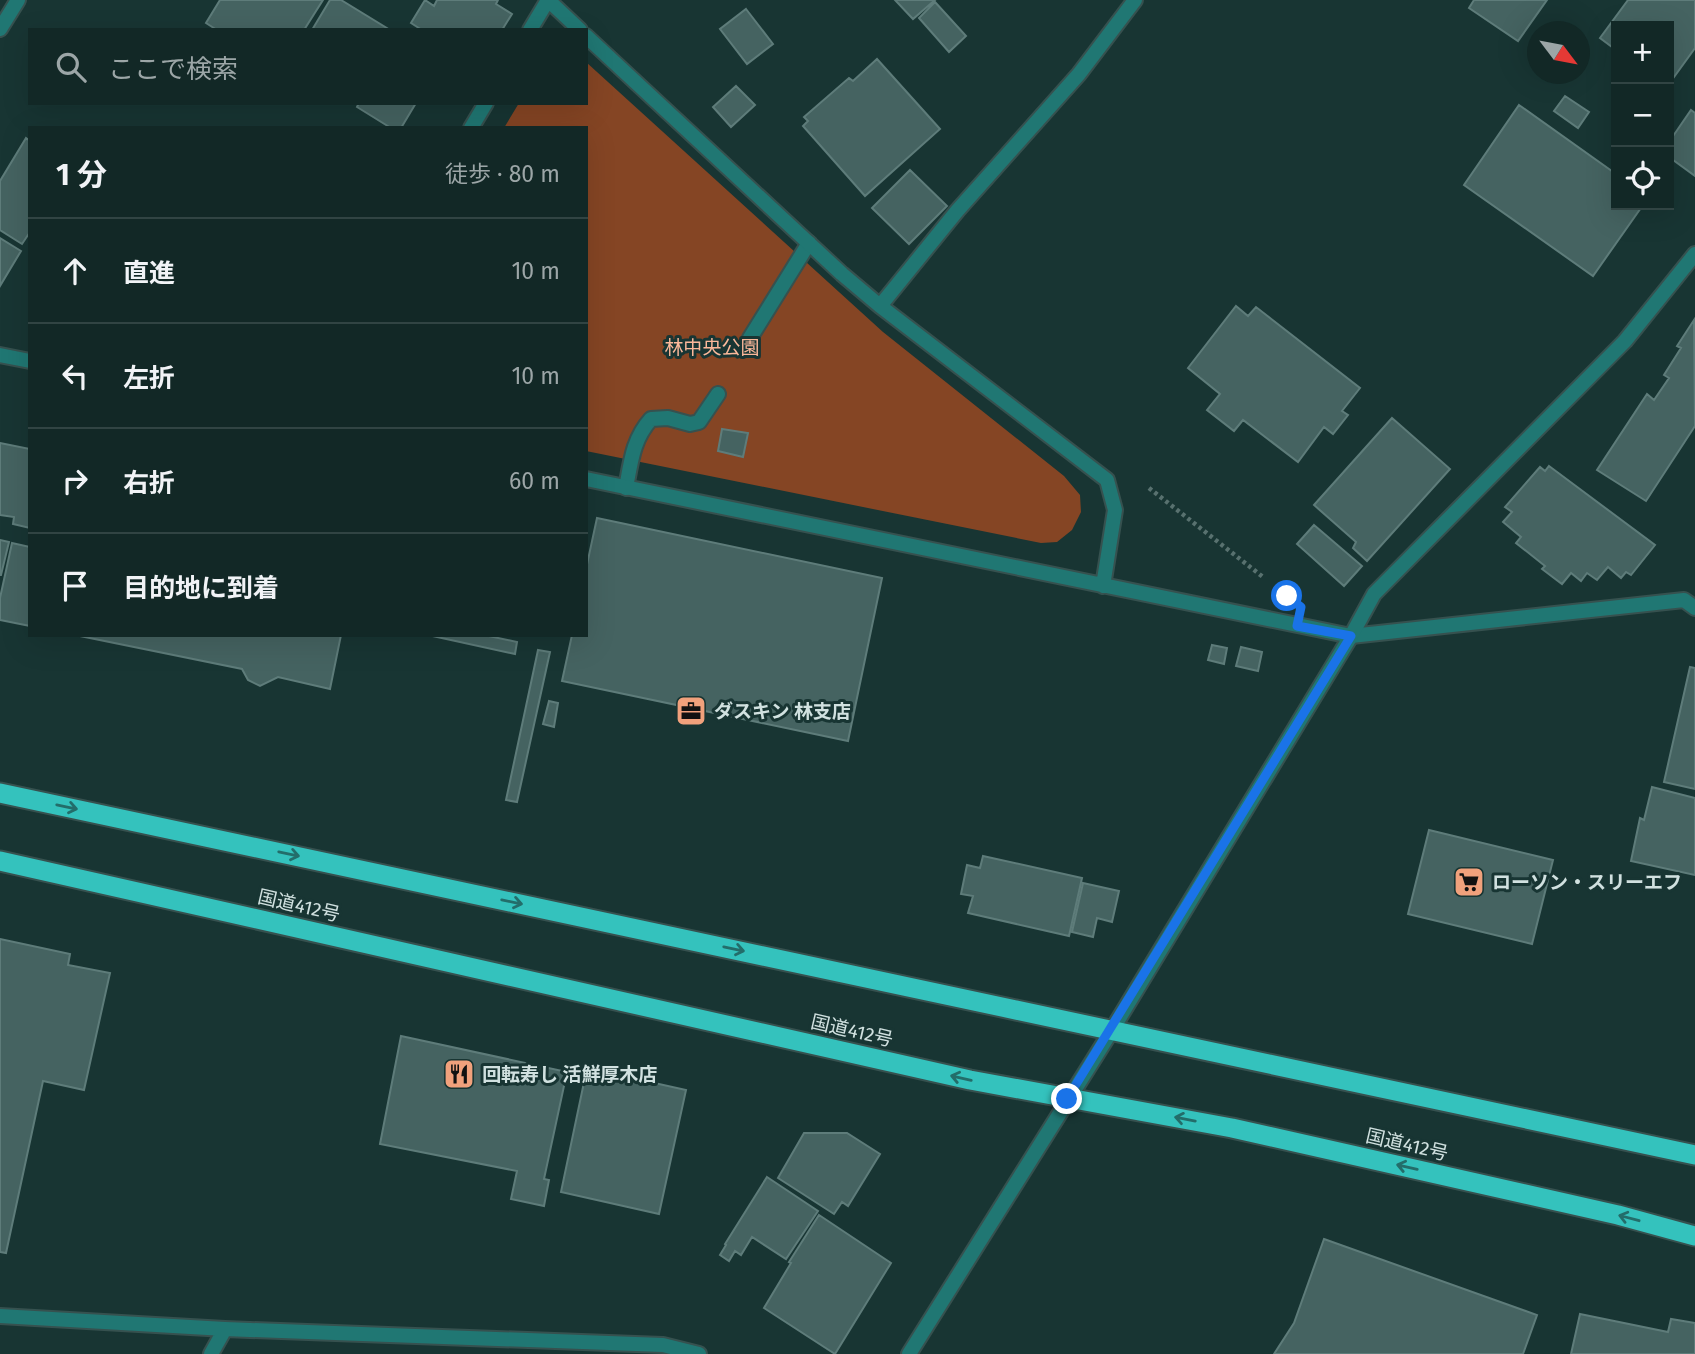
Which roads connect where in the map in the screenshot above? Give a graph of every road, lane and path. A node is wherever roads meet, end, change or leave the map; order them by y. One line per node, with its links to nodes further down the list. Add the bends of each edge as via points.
1 (548, 0): 5 (street); 6 (street)
2 (1135, 0): 13 (street, via 1079,74)
3 (0, 2): 4 (street)
4 (17, 2): 7 (street)
5 (531, 28)
6 (578, 28)
7 (0, 29)
8 (588, 38): 11 (street)
9 (485, 105): 10 (street)
10 (472, 126)
11 (809, 243): 13 (street); 14 (street)
12 (1695, 254): 24 (street, via 1625,341 1374,594)
13 (880, 306): 19 (street)
14 (750, 338)
15 (0, 355): 16 (street)
16 (28, 361)
17 (718, 394): 20 (street, via 699,422 651,419 633,448)
18 (588, 479): 20 (street)
19 (1107, 480): 21 (street, via 1115,510); 23 (path, via 1148,487 1301,607)
20 (626, 488): 21 (street)
21 (1103, 586): 23 (street)
22 (1695, 608): 24 (street, via 1684,600)
23 (1297, 626): 24 (street)
24 (1351, 636): 27 (street)
25 (0, 793): 27 (highway, one-way to 27)
26 (0, 861): 28 (highway, 国道412号, one-way to 26)
27 (1112, 1030): 28 (street); 29 (highway)
28 (1067, 1099): 30 (highway, 国道412号, one-way to 28, via 1232,1128); 35 (street)
29 (1695, 1156)
30 (1695, 1236)
31 (0, 1315): 32 (street)
32 (225, 1329): 33 (street); 34 (street, via 663,1345)
33 (211, 1354)
34 (699, 1354)
35 (909, 1354)

